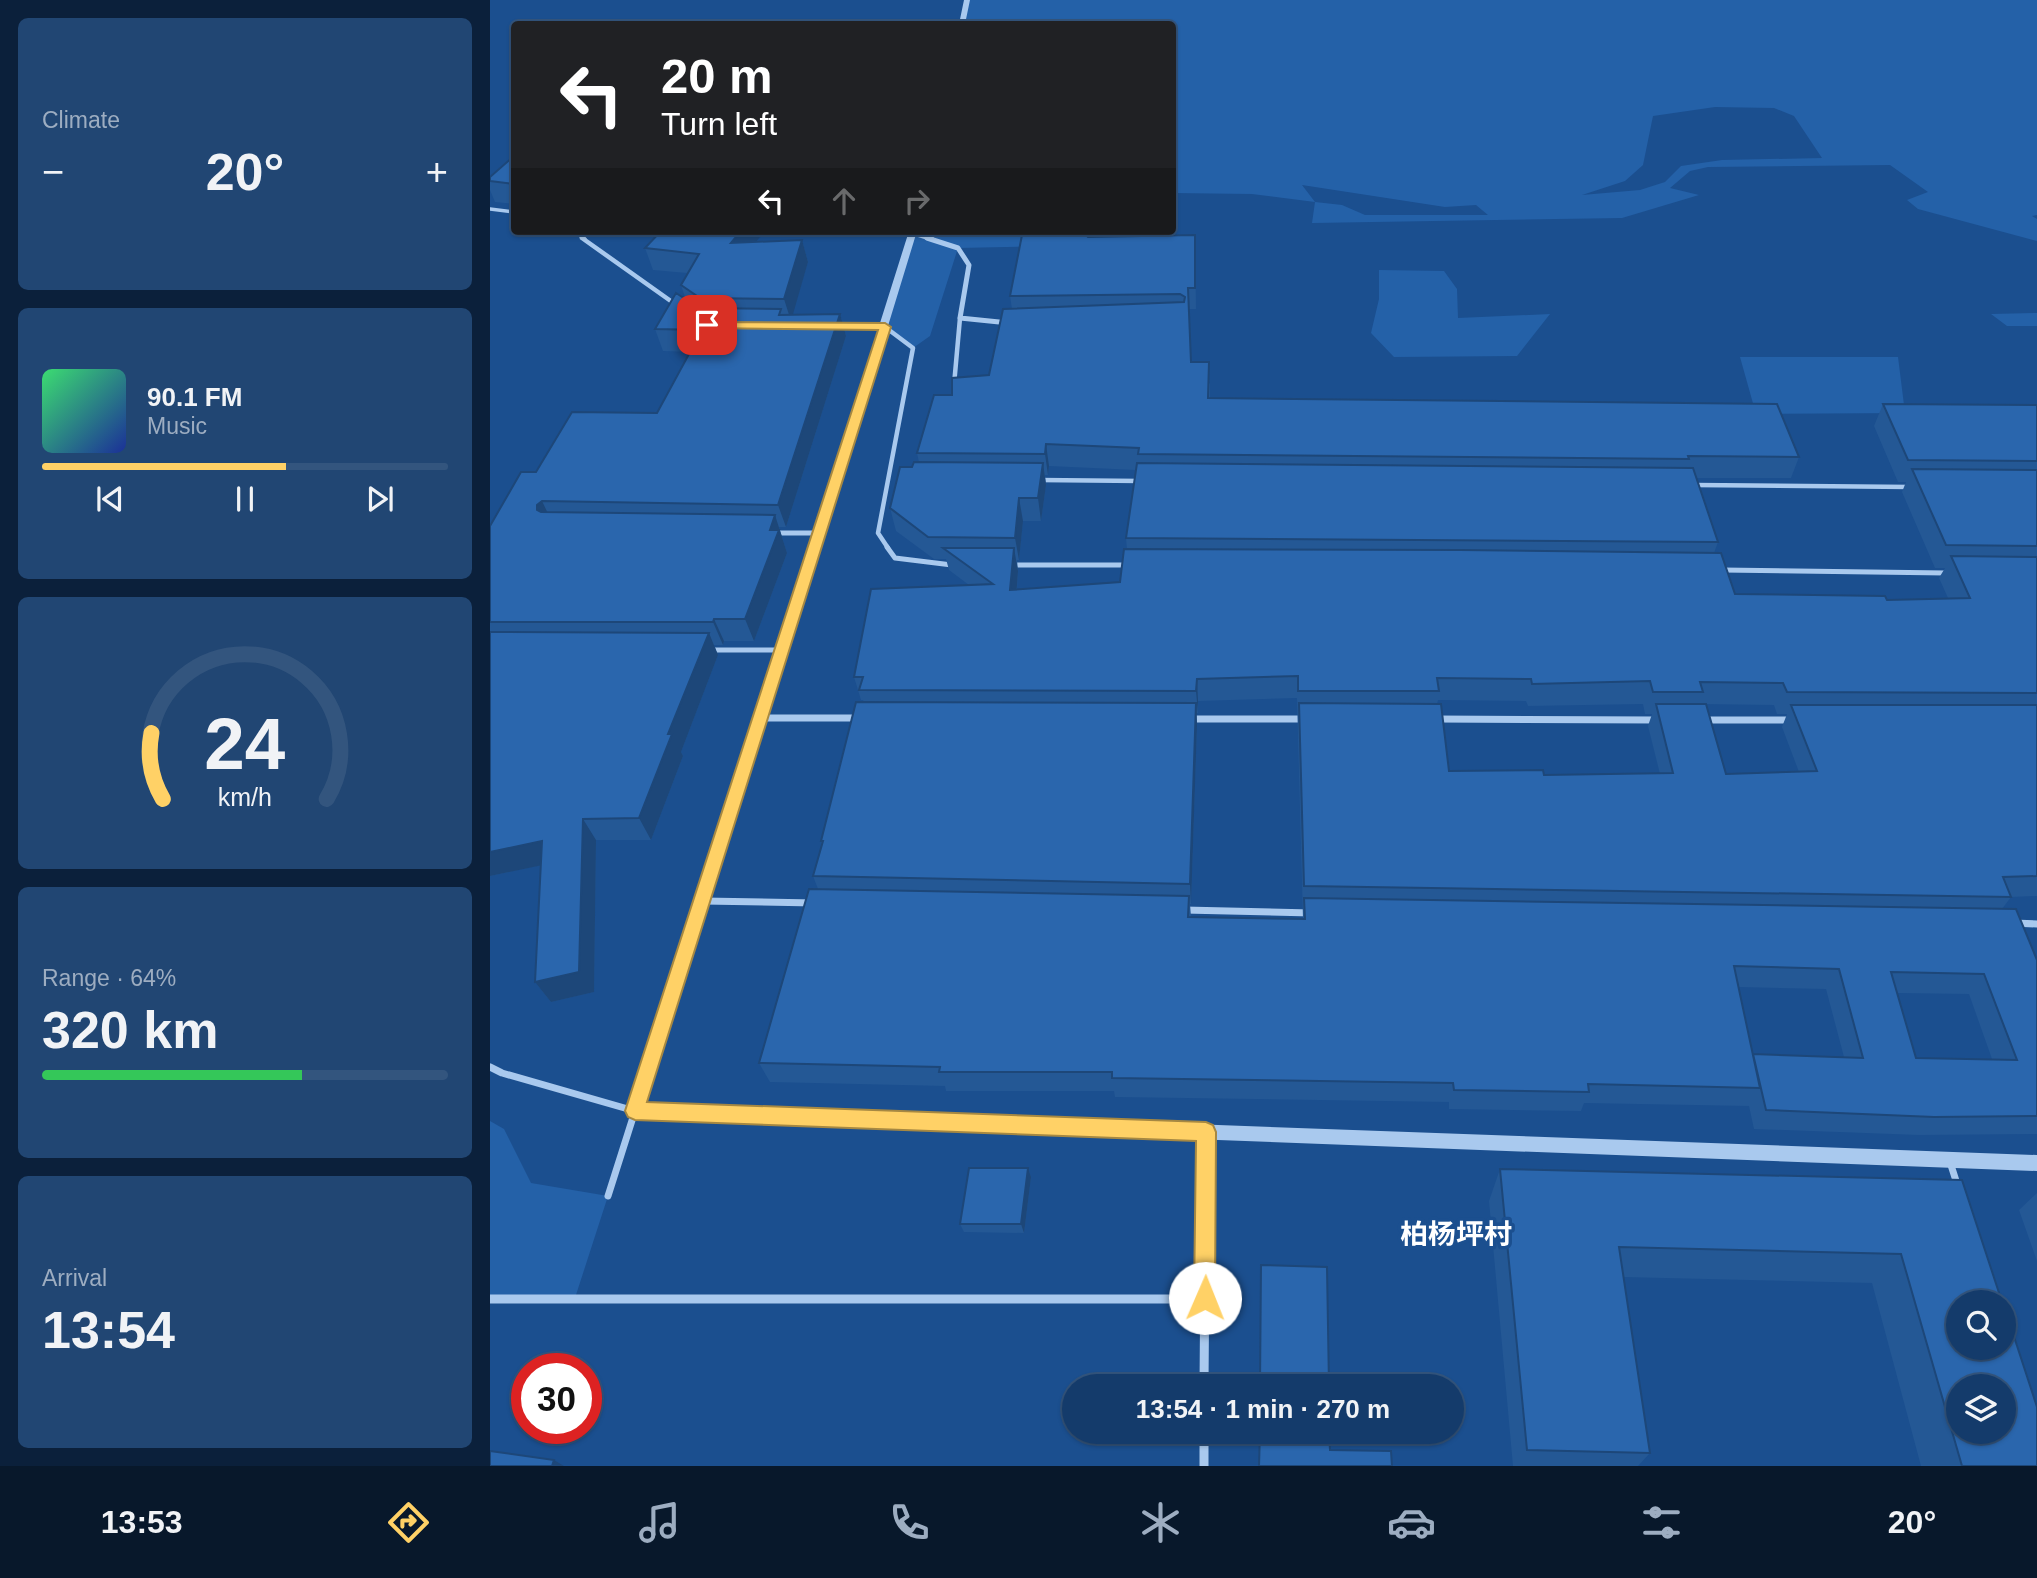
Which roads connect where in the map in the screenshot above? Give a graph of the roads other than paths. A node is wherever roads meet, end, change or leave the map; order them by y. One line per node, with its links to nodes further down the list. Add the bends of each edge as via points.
1 (967, 0): 2 (street)
2 (963, 21)
3 (490, 209): 4 (lane)
4 (511, 212)
5 (579, 235): 8 (lane)
6 (912, 235): 12 (street)
7 (921, 235): 9 (street, via 958,248 969,265)
8 (685, 311)
9 (960, 318): 10 (street); 13 (lane)
10 (1012, 323)
11 (831, 326): 12 (street)
12 (885, 327): 19 (street); 20 (lane, via 914,348 878,533 895,558)
13 (954, 385)
14 (1029, 480): 15 (lane)
15 (1155, 481)
16 (1687, 485): 17 (lane)
17 (1925, 487)
18 (767, 533): 19 (street)
19 (820, 533): 26 (street)
20 (964, 565)
21 (1006, 565): 22 (lane)
22 (1130, 565)
23 (1720, 570): 24 (lane)
24 (1954, 573)
25 (699, 650): 26 (lane)
26 (783, 650): 27 (street)
27 (761, 718): 28 (street); 35 (street)
28 (872, 718)
29 (1177, 719): 30 (street)
30 (1316, 719)
31 (1427, 719): 32 (street)
32 (1663, 720)
33 (1690, 720): 34 (street)
34 (1801, 720)
35 (703, 901): 36 (street); 42 (street)
36 (827, 903)
37 (1173, 910): 38 (street)
38 (1325, 913)
39 (1996, 923): 40 (street)
40 (2037, 924)
41 (490, 1067): 42 (lane)
42 (635, 1111): 43 (street); 46 (lane)
43 (1206, 1132): 44 (street); 48 (street)
44 (1949, 1159): 45 (street); 47 (lane)
45 (2037, 1163)
46 (608, 1196)
47 (1961, 1198)
48 (1205, 1298): 49 (street); 50 (street)
49 (490, 1299)
50 (1205, 1374)
51 (1204, 1444): 52 (street)
52 (1204, 1466)

